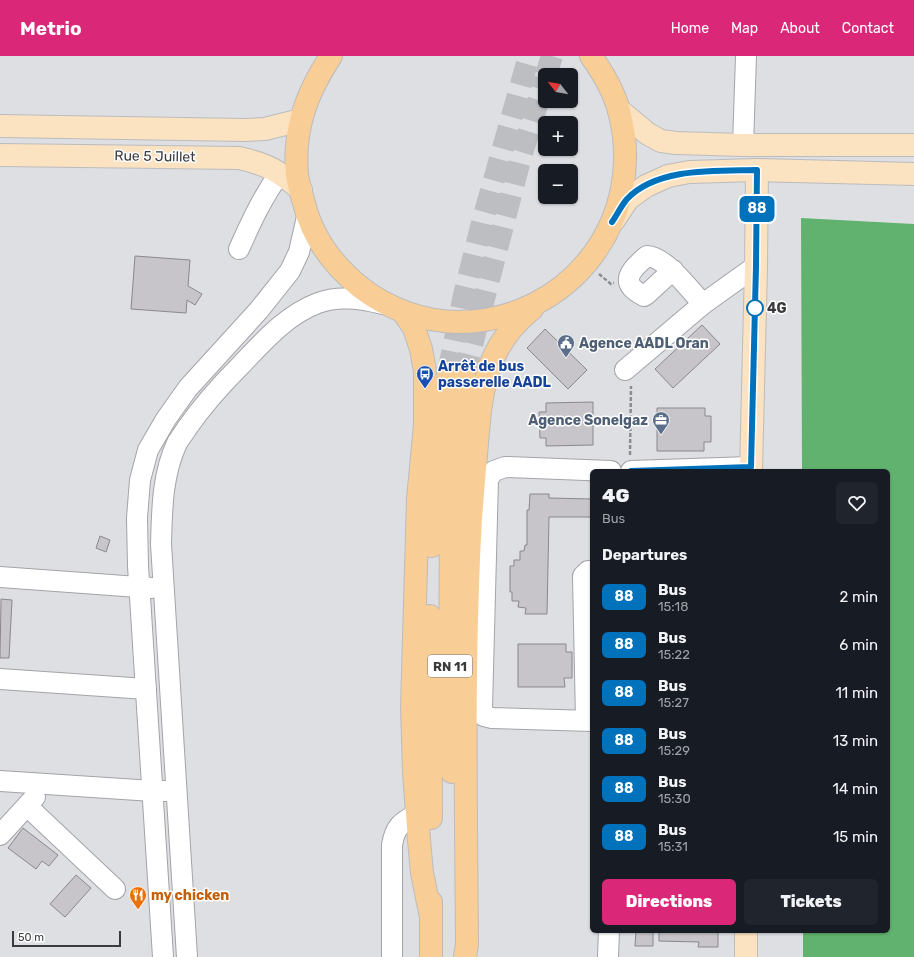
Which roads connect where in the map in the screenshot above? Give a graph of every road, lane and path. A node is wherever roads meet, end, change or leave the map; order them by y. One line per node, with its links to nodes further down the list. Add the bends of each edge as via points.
1 (331, 56): 5 (highway, via 308,97)
2 (591, 56): 4 (highway, via 606,79)
3 (746, 56): 7 (street)
4 (619, 110): 7 (main road, via 648,134 661,141); 15 (highway, via 625,139 626,167 621,195)
5 (301, 120): 6 (main road, Rue 5 Juillet, via 264,129 245,130); 13 (highway, via 297,157 297,175)
6 (0, 126)
7 (743, 145): 8 (main road)
8 (914, 145)
9 (0, 155): 11 (main road, Rue 5 Juillet, via 232,158 254,161)
10 (757, 170): 12 (main road); 15 (main road, via 689,172 668,176 646,186 628,199); 18 (main road)
11 (280, 173): 13 (main road, Rue 5 Juillet); 16 (street, via 260,204)
12 (914, 174)
13 (301, 190): 14 (highway)
14 (307, 217): 23 (highway, via 332,259 353,281 367,293); 30 (street, via 299,252 290,271 259,310 188,388 148,450 140,480 137,518)
15 (612, 222): 17 (highway)
16 (239, 249)
17 (586, 263): 20 (path, via 611,284); 21 (highway, via 563,286)
18 (756, 266): 22 (street); 26 (main road)
19 (673, 270): 20 (street, via 653,256 647,256); 20 (street, via 644,296 628,283); 22 (street)
20 (628, 279)
21 (541, 301): 23 (highway, via 497,318 473,321 449,322 426,318); 51 (highway, via 522,316 500,344 488,372 480,415 470,543 468,615)
22 (703, 304): 24 (street)
23 (396, 308): 31 (street, via 355,298 318,303 285,322 219,387 177,443 166,474 162,501 161,544); 40 (highway, via 414,328 421,349 426,394 418,499 412,707)
24 (625, 370): 25 (path, via 631,376)
25 (638, 467): 26 (street)
26 (751, 469)
27 (590, 470): 34 (street, via 505,467 494,471 488,479 482,708 484,716 492,718)
28 (590, 571): 34 (street, via 583,576)
29 (0, 577): 30 (street)
30 (140, 588): 31 (street); 33 (street)
31 (164, 588): 38 (street)
32 (0, 680): 33 (street)
33 (146, 689): 37 (street)
34 (589, 721)
35 (0, 781): 36 (street)
36 (48, 784): 37 (street); 39 (street)
37 (153, 791): 38 (street); 46 (street)
38 (176, 791): 47 (street)
39 (27, 806): 41 (street); 42 (street)
40 (417, 814): 43 (highway, via 422,873); 48 (street, via 400,824 392,844)
41 (0, 835)
42 (115, 889)
43 (431, 917): 49 (highway, RN 11); 50 (highway, RN 11, via 430,577 438,448 456,374 456,443 450,564)
44 (608, 933): 52 (street)
45 (746, 933): 53 (main road)
46 (164, 957)
47 (187, 957)
48 (392, 957)
49 (431, 957)
50 (456, 957)
51 (466, 957)
52 (608, 957)
53 (746, 957)

